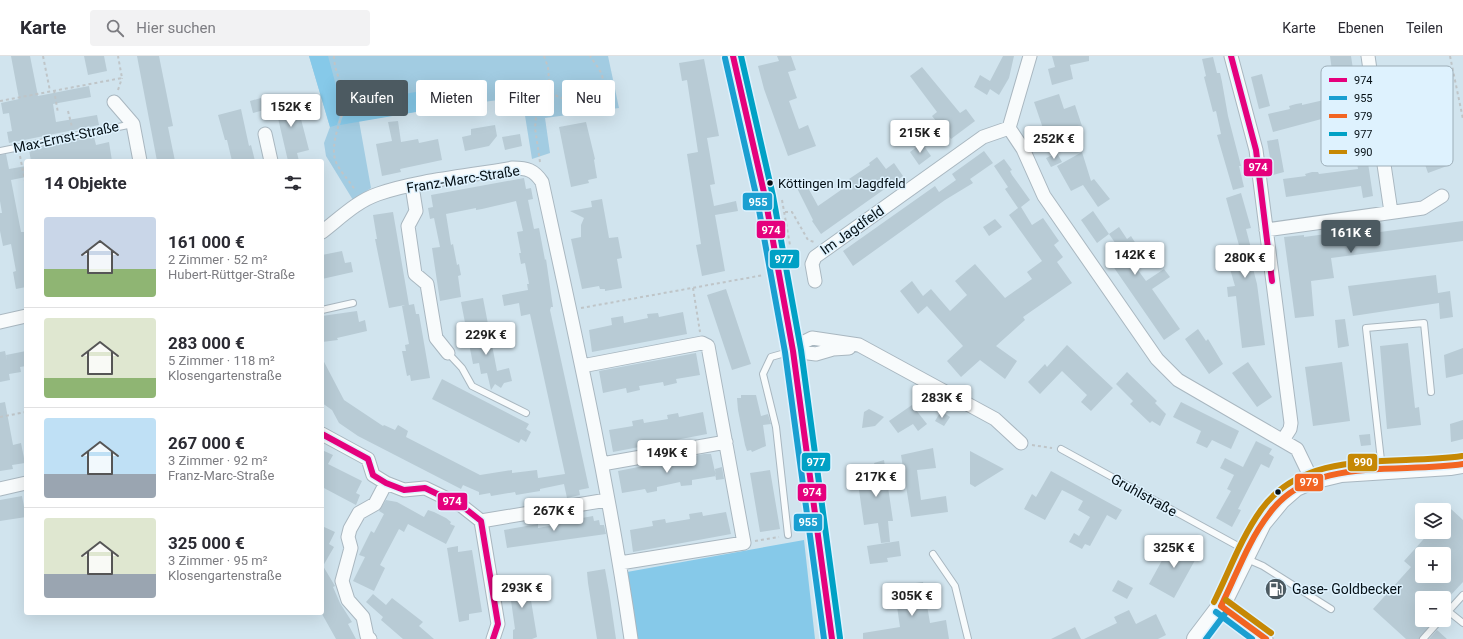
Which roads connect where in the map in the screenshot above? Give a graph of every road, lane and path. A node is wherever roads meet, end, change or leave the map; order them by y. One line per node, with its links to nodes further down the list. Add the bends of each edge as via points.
1 (43, 56): 17 (path)
2 (118, 56): 16 (path, via 122,78)
3 (334, 56): 14 (path)
4 (544, 56): 15 (path)
5 (590, 56): 18 (path, via 602,76 601,87 594,96 585,100 567,100)
6 (733, 56): 45 (main road)
7 (1030, 56): 27 (street)
8 (1231, 56): 42 (street, via 1256,150)
9 (1368, 56): 11 (street)
10 (1450, 56): 12 (path)
11 (1369, 66)
12 (1452, 66)
13 (1453, 71): 25 (path)
14 (340, 80)
15 (549, 80)
16 (54, 90): 17 (path); 22 (path)
17 (50, 91): 19 (path)
18 (554, 94)
19 (0, 101)
20 (114, 102): 26 (street, Max-Ernst-Straße)
21 (68, 111): 29 (path)
22 (58, 113)
23 (341, 116): 39 (path, via 333,151 336,166)
24 (537, 116): 35 (path, via 535,128 540,162)
25 (1463, 119)
26 (133, 124): 29 (lane, Max-Ernst-Straße); 32 (street, Max-Ernst-Straße)
27 (1009, 128): 44 (street, Im Jagdfeld, via 983,137); 62 (street, via 1023,149 1044,196 1157,358 1178,380)
28 (265, 134): 33 (street)
29 (74, 136): 30 (lane, Max-Ernst-Straße)
30 (18, 147): 31 (lane, Max-Ernst-Straße); 36 (path)
31 (0, 151)
32 (140, 159)
33 (271, 159)
34 (1384, 166): 41 (street)
35 (535, 172): 37 (street, Franz-Marc-Straße, via 525,168 513,168); 50 (street, Franz-Marc-Straße, via 542,182)
36 (24, 176)
37 (412, 186): 39 (street, Franz-Marc-Straße, via 377,194); 55 (street, via 416,211 408,226 415,274 427,284 436,338)
38 (1442, 196): 41 (street, via 1423,208)
39 (363, 202): 43 (street, Franz-Marc-Straße)
40 (785, 212): 44 (path, via 792,212 808,240 822,241)
41 (1390, 212): 42 (street)
42 (1266, 230): 62 (street, via 1291,423)
43 (324, 231)
44 (828, 248): 46 (street, Im Jagdfeld, via 813,261)
45 (779, 272): 47 (path); 54 (main road)
46 (815, 282)
47 (693, 288): 50 (path); 53 (path)
48 (353, 303): 49 (lane)
49 (324, 310)
50 (570, 310): 56 (street, Franz-Marc-Straße)
51 (24, 316): 52 (street)
52 (0, 322)
53 (702, 343): 56 (street); 63 (street, via 708,346)
54 (793, 351): 64 (street, via 802,342 812,338 859,345 996,419); 75 (lane, via 771,357 763,374 776,427); 90 (main road)
55 (448, 353): 59 (lane, via 462,368 472,386)
56 (582, 366): 66 (street, Franz-Marc-Straße)
57 (1431, 392): 68 (lane, via 1424,323 1366,328)
58 (24, 412): 60 (path)
59 (526, 413)
60 (0, 417)
61 (324, 435): 70 (street, via 368,459 373,475)
62 (1283, 440): 69 (street, via 1297,449)
63 (726, 442): 66 (street); 76 (street)
64 (1021, 443): 65 (path)
65 (1061, 449): 78 (lane, Gruhlstraße)
66 (602, 464): 73 (street, Franz-Marc-Straße)
67 (1463, 464): 68 (main road)
68 (1382, 470): 69 (main road, via 1340,473)
69 (1312, 480): 78 (main road, via 1296,487 1281,500 1262,523)
70 (386, 482): 74 (street, via 404,490 425,488 462,506); 87 (street, via 375,504 359,513 350,529 348,537 351,548 342,581 348,600 363,617)
71 (24, 483): 72 (street)
72 (0, 489)
73 (607, 500): 74 (street); 79 (street, Franz-Marc-Straße)
74 (481, 521): 88 (street, via 498,624)
75 (788, 535): 76 (path)
76 (744, 543): 79 (street)
77 (933, 554): 91 (lane, via 955,586)
78 (1247, 555): 81 (main road); 83 (lane, Gruhlstraße)
79 (620, 563): 89 (street, Franz-Marc-Straße)
80 (1463, 595): 82 (lane)
81 (1221, 606): 92 (main road); 93 (street)
82 (1451, 608)
83 (1331, 609)
84 (1451, 616): 85 (lane)
85 (1463, 623)
86 (1434, 627): 94 (lane)
87 (370, 639)
88 (493, 639)
89 (631, 639)
90 (832, 639)
91 (968, 639)
92 (1196, 639)
93 (1266, 639)
94 (1423, 639)

